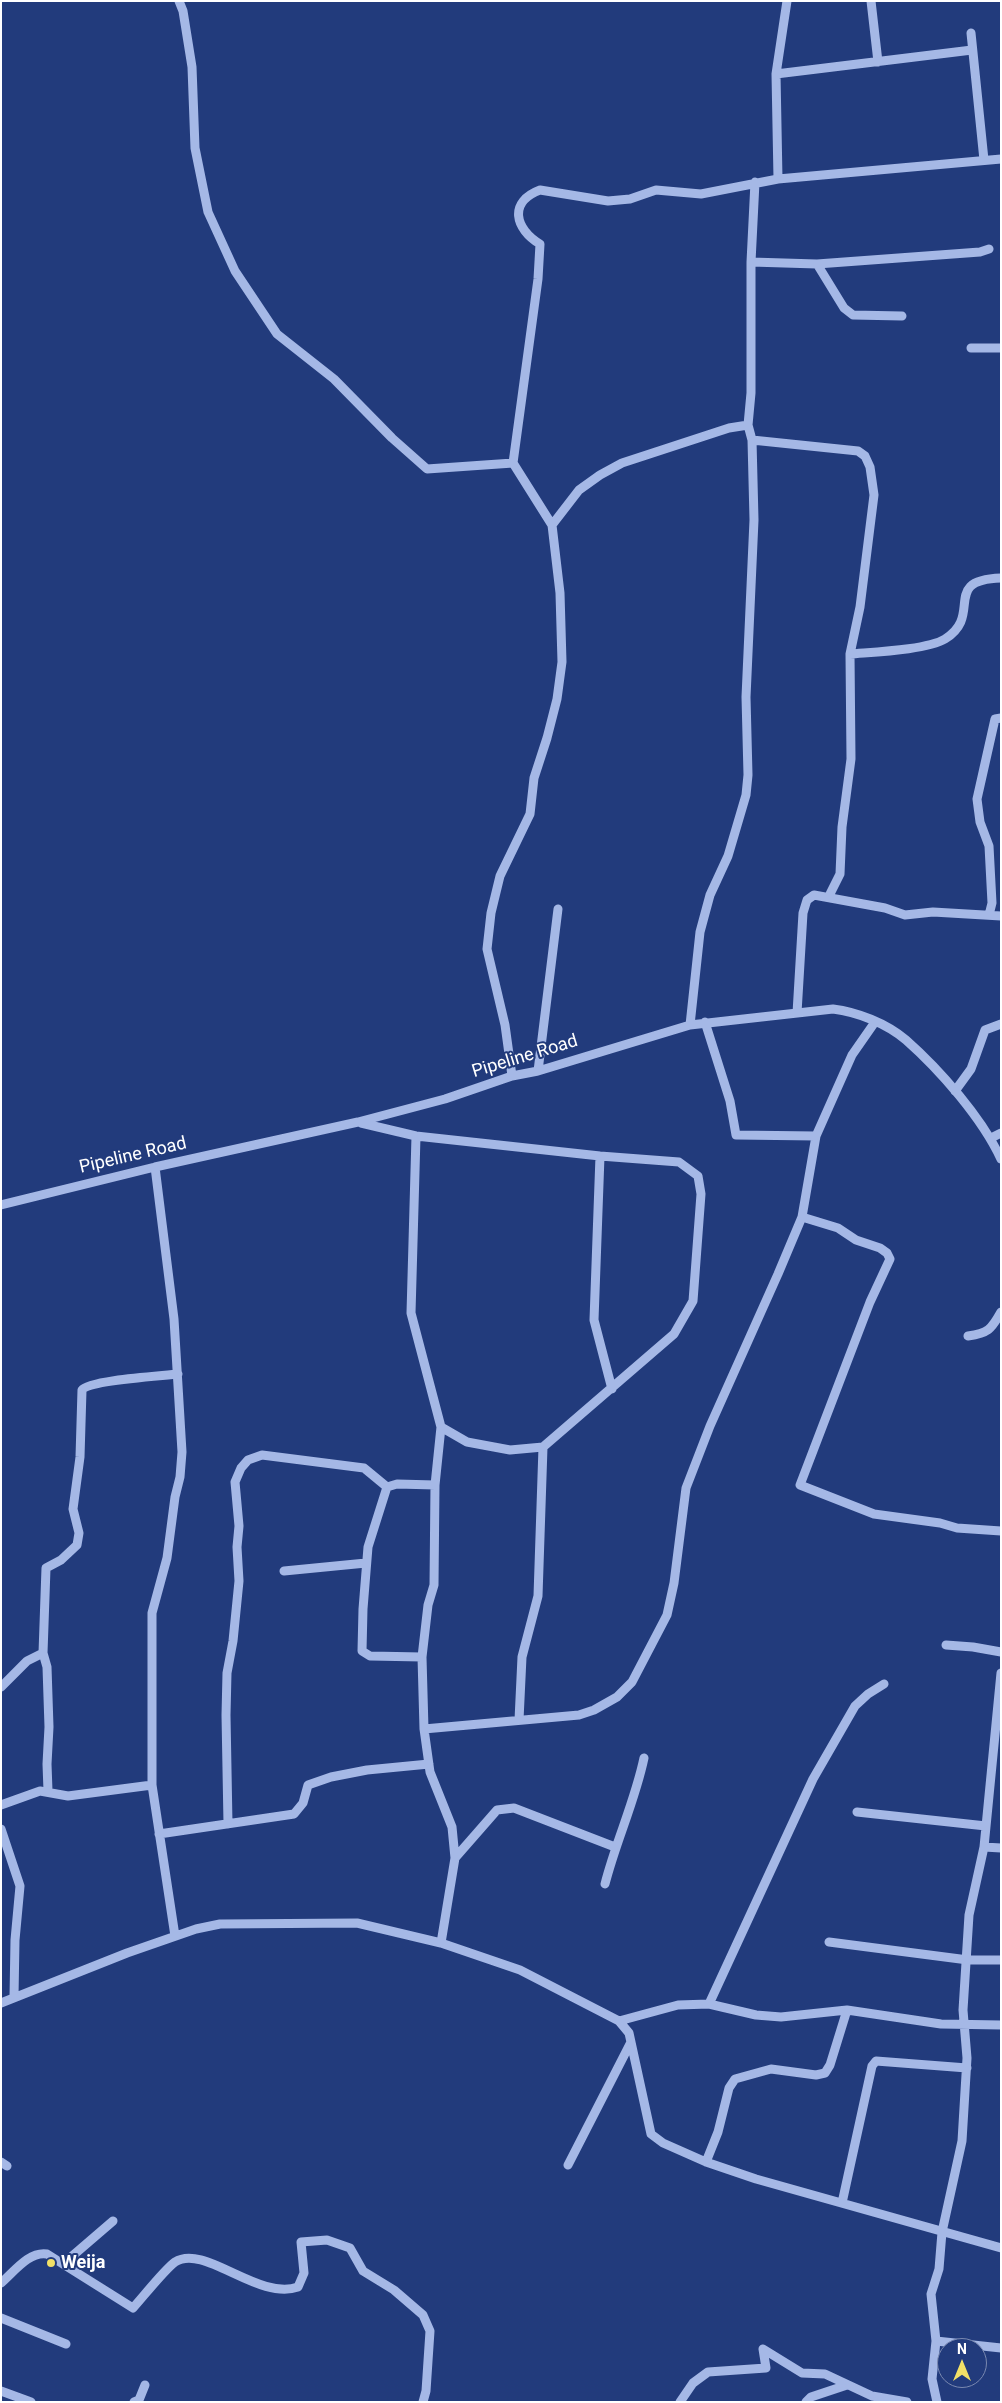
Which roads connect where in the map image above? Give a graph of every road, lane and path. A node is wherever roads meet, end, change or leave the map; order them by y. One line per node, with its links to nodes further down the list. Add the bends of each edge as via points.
1 (179, 1): 20 (street, via 192,67 195,148 208,212 235,271 278,334 334,379 427,469)
2 (787, 1): 7 (street)
3 (872, 1): 6 (street)
4 (971, 33): 5 (street)
5 (972, 50): 6 (street); 9 (street)
6 (878, 62): 7 (street)
7 (776, 74): 10 (street)
8 (1001, 159): 9 (street)
9 (984, 160): 10 (street)
10 (778, 179): 11 (street)
11 (755, 182): 13 (street); 20 (street, via 701,194 656,190 608,202 540,190 522,202 518,212 520,227 529,238 540,244)
12 (989, 249): 14 (street)
13 (751, 262): 14 (street); 18 (street)
14 (817, 264): 15 (street, via 844,308 853,315)
15 (902, 316)
16 (971, 348): 17 (street)
17 (1001, 348)
18 (748, 425): 19 (street); 21 (street, via 729,428 622,463 579,490)
19 (752, 440): 23 (street, via 858,451 865,456 874,495 860,607); 33 (street, via 754,520 746,697 746,795 700,932)
20 (513, 463): 21 (street)
21 (552, 525): 35 (street, via 560,593 562,662 557,699 534,778 530,814 500,876 487,949 505,1026)
22 (1001, 578): 23 (street, via 980,579 969,584 965,593 964,618 944,640 930,645)
23 (850, 654): 25 (street, via 851,759 840,874)
24 (1001, 718): 27 (street, via 995,719 977,799 980,822 989,846 992,903)
25 (829, 896): 27 (street, via 904,915 933,912); 29 (street, via 814,895 807,900 803,913)
26 (558, 909): 34 (street)
27 (989, 915): 28 (street)
28 (1001, 916)
29 (797, 1013): 30 (street, Pipeline Road); 31 (street, Pipeline Road, via 832,1009 849,1011)
30 (705, 1022): 33 (street, Pipeline Road); 40 (street, via 730,1101 736,1135)
31 (875, 1022): 36 (street, Pipeline Road, via 905,1039); 40 (street, via 852,1055)
32 (1001, 1024): 36 (street, via 985,1030 971,1069)
33 (690, 1025): 34 (street, Pipeline Road)
34 (538, 1071): 35 (street, Pipeline Road)
35 (512, 1076): 37 (street, Pipeline Road, via 445,1099)
36 (955, 1091): 41 (street, Pipeline Road)
37 (358, 1122): 39 (street); 44 (street, Pipeline Road)
38 (1001, 1133): 41 (street)
39 (416, 1136): 42 (street); 51 (street, via 411,1313)
40 (816, 1136): 46 (street)
41 (991, 1138): 43 (street, Pipeline Road)
42 (600, 1156): 50 (street, via 594,1320); 50 (street, via 679,1162 698,1176 700,1194 694,1301 674,1334)
43 (1001, 1159)
44 (155, 1167): 45 (street, Pipeline Road); 49 (street)
45 (1, 1205)
46 (802, 1217): 55 (street, via 838,1228 856,1240 880,1248 888,1253 890,1259 870,1302 800,1485 874,1514 956,1528); 65 (street, via 686,1488 668,1615 632,1682 618,1696 594,1710 579,1715)
47 (1001, 1312): 48 (street, via 992,1329)
48 (968, 1336)
49 (178, 1374): 60 (street, via 100,1382 82,1390 80,1457 72,1509 79,1533 76,1544 61,1560 46,1568); 70 (street, via 182,1463 174,1497 166,1564 152,1613)
50 (612, 1389): 52 (street)
51 (441, 1426): 52 (street, via 467,1442 510,1450); 53 (street)
52 (543, 1447): 65 (street, via 538,1596 522,1657)
53 (435, 1485): 54 (street, via 397,1484); 61 (street, via 434,1585 428,1605)
54 (387, 1487): 56 (street); 74 (street, via 370,1472 352,1466 262,1455 253,1456 241,1468 235,1482 239,1581 234,1641 227,1673)
55 (1001, 1531)
56 (366, 1563): 57 (street); 61 (street, via 362,1651 370,1656)
57 (284, 1571)
58 (946, 1645): 59 (street)
59 (1001, 1652)
60 (43, 1653): 64 (street, via 27,1661); 71 (street, via 47,1667)
61 (422, 1657): 66 (street)
62 (1001, 1673): 67 (street)
63 (884, 1684): 90 (street, via 855,1706 813,1779)
64 (1, 1687)
65 (519, 1720): 66 (street)
66 (424, 1729): 69 (street)
67 (997, 1744): 75 (street)
68 (644, 1758): 78 (street, via 638,1788)
69 (429, 1764): 74 (street, via 331,1777 308,1785 303,1803 294,1814); 81 (street, via 452,1827)
70 (152, 1785): 71 (street, via 68,1796); 77 (street)
71 (48, 1791): 72 (street, via 32,1793)
72 (1, 1805)
73 (857, 1812): 75 (street)
74 (228, 1824): 77 (street)
75 (986, 1826): 79 (street)
76 (1, 1829): 88 (street, via 20,1886)
77 (159, 1834): 83 (street)
78 (615, 1847): 81 (street, via 505,1807 497,1810); 82 (street)
79 (984, 1847): 80 (street); 86 (street, via 969,1914)
80 (1001, 1848)
81 (455, 1858): 85 (street)
82 (605, 1884)
83 (175, 1936): 85 (street, via 220,1924 357,1922); 88 (street)
84 (829, 1942): 86 (street)
85 (441, 1943): 92 (street, via 520,1970)
86 (968, 1960): 87 (street); 93 (street)
87 (1001, 1960)
88 (14, 1997): 89 (street)
89 (1, 2004)
90 (709, 2004): 91 (street, via 742,2013 781,2017); 92 (street, via 678,2005)
91 (847, 2010): 93 (street, via 941,2024); 97 (street, via 825,2073 816,2075 771,2069 735,2080 729,2088 718,2132)
92 (619, 2021): 95 (street)
93 (965, 2024): 94 (street); 96 (street)
94 (1001, 2025)
95 (631, 2042): 97 (street, via 651,2134 663,2143); 98 (street)
96 (966, 2068): 99 (street, via 876,2061 872,2066); 101 (street, via 962,2141)
97 (706, 2162): 99 (street)
98 (568, 2165)
99 (842, 2203): 101 (street)
100 (113, 2221): 103 (street)
101 (942, 2232): 102 (street); 106 (street, via 939,2269 932,2294)
102 (1001, 2248)
103 (63, 2264): 104 (street, via 40,2253); 114 (street, via 133,2308 176,2262 196,2257 252,2281 286,2291 298,2287 304,2273 301,2242 327,2240 350,2248 363,2271 394,2290 423,2315 430,2331)
104 (1, 2283)
105 (1, 2318): 107 (street)
106 (936, 2341): 108 (street); 118 (street, via 932,2379)
107 (66, 2344)
108 (1001, 2348)
109 (145, 2385): 113 (street, via 139,2400)
110 (846, 2385): 115 (street, via 825,2374 802,2373 764,2349 766,2368 708,2372 693,2383); 116 (street, via 811,2397); 117 (street, via 872,2396)
111 (1, 2391): 112 (street)
112 (31, 2402)
113 (134, 2402)
114 (423, 2402)
115 (680, 2402)
116 (806, 2402)
117 (906, 2402)
118 (937, 2402)

